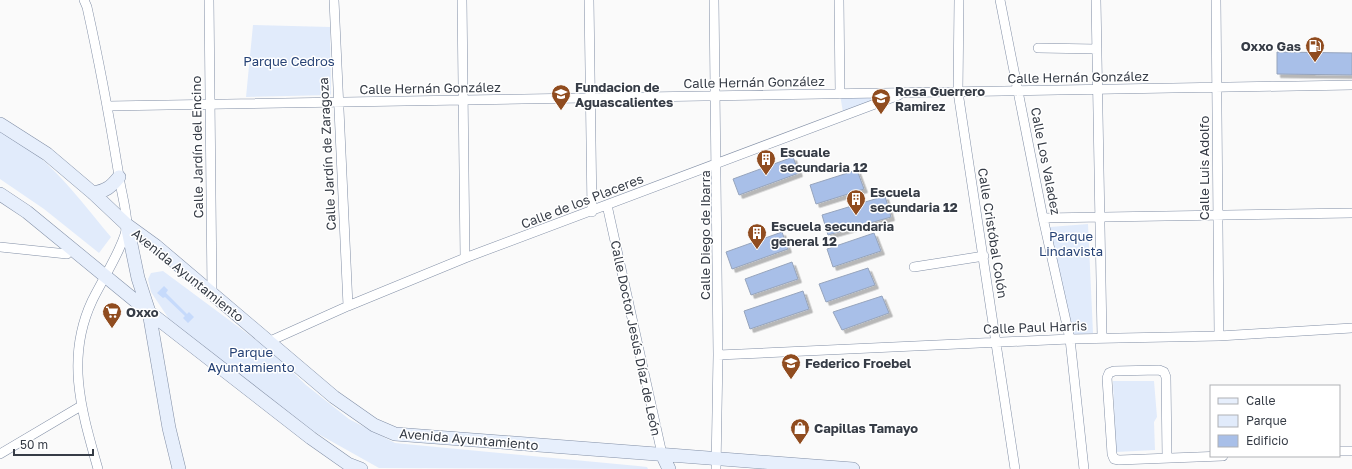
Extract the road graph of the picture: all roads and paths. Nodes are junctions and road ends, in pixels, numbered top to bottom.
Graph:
1 (209, 0) edge
2 (334, 0) edge
3 (462, 0) edge
4 (589, 0) edge
5 (714, 0) edge
6 (839, 0) edge
7 (959, 0) edge
8 (1000, 0) edge
9 (1096, 0) edge
10 (1216, 0) edge
11 (87, 2) edge
12 (1038, 48) dead end
13 (1097, 49) junction
14 (1352, 85) edge
15 (1216, 87) junction
16 (1098, 89) junction
17 (1020, 91) junction
18 (906, 92) junction
19 (958, 92) junction
20 (840, 94) junction
21 (716, 96) junction
22 (590, 98) junction
23 (464, 101) junction
24 (338, 102) junction
25 (209, 104) junction
26 (108, 106) junction
27 (0, 124) edge
28 (717, 164) junction
29 (119, 177) junction
30 (93, 193) junction
31 (0, 194) edge
32 (607, 205) junction
33 (592, 212) junction
34 (1352, 213) edge
35 (1217, 215) junction
36 (1100, 217) junction
37 (1043, 218) junction
38 (127, 225) junction
39 (0, 247) edge
40 (67, 254) dead end
41 (984, 256) junction
42 (466, 258) junction
43 (914, 267) dead end
44 (105, 276) junction
45 (212, 293) junction
46 (348, 306) junction
47 (149, 312) junction
48 (1352, 328) edge
49 (1218, 336) junction
50 (1102, 338) junction
51 (1070, 339) junction
52 (270, 341) junction
53 (996, 342) junction
54 (718, 355) junction
55 (81, 406) junction
56 (1352, 450) edge
57 (1340, 451) edge
58 (0, 454) edge
59 (662, 454) junction
60 (1210, 456) edge
61 (1167, 458) junction
62 (716, 464) edge
63 (98, 469) edge
64 (179, 469) edge
65 (361, 469) edge
66 (669, 469) edge
67 (853, 469) edge
68 (1015, 469) edge
69 (1084, 469) edge

1 - 25 street, Calle Jardín del Encino
2 - 24 street, Calle Jardín de Zaragoza
3 - 23 street
4 - 22 street
5 - 21 street, Calle Diego de Ibarra
6 - 20 street
7 - 19 street, Calle Cristóbal Colón
8 - 17 street, Calle Los Valadez
9 - 13 street
10 - 15 street, Calle Luis Adolfo
11 - 26 street
12 - 13 street
13 - 16 street
14 - 15 street, Calle Hernán González
15 - 16 street, Calle Hernán González
15 - 35 street, Calle Luis Adolfo
16 - 17 street, Calle Hernán González
16 - 36 street
17 - 19 street, Calle Hernán González
17 - 37 street, Calle Los Valadez
18 - 19 street, Calle Hernán González
18 - 20 street, Calle Hernán González
18 - 28 street, Calle de los Placeres
19 - 41 street, Calle Cristóbal Colón
20 - 21 street, Calle Hernán González
21 - 22 street, Calle Hernán González
21 - 28 street, Calle Diego de Ibarra
22 - 23 street, Calle Hernán González
22 - 33 street
23 - 24 street, Calle Hernán González
23 - 42 street
24 - 25 street, Calle Hernán González
24 - 46 street, Calle Jardín de Zaragoza
25 - 26 street, Calle Hernán González
25 - 45 street, Calle Jardín del Encino
26 - 29 street
27 - 30 main road, Avenida Ayuntamiento
28 - 32 street, Calle de los Placeres
28 - 54 street, Calle Diego de Ibarra
29 - 30 main road
29 - 38 street
30 - 38 main road, Avenida Ayuntamiento
31 - 44 main road
32 - 33 street, Calle de los Placeres
32 - 59 street, Calle Doctor Jesús Díaz de León
33 - 42 street, Calle de los Placeres
34 - 35 street
35 - 36 street
35 - 49 street, Calle Luis Adolfo
36 - 37 street
36 - 50 street
37 - 51 street, Calle Los Valadez
38 - 44 street
38 - 45 main road, Avenida Ayuntamiento
38 - 47 main road
39 - 40 street
41 - 43 street
41 - 53 street, Calle Cristóbal Colón
42 - 46 street, Calle de los Placeres
44 - 47 main road
44 - 55 street
45 - 52 main road, Avenida Ayuntamiento
46 - 52 street, Calle de los Placeres
47 - 64 main road
47 - 65 main road
48 - 49 street, Calle Paul Harris
49 - 50 street, Calle Paul Harris
50 - 51 street, Calle Paul Harris
51 - 53 street, Calle Paul Harris
51 - 69 street, Calle Los Valadez
52 - 59 main road, Avenida Ayuntamiento
53 - 54 street, Calle Paul Harris
53 - 68 street, Calle Cristóbal Colón
54 - 62 street, Calle Diego de Ibarra
55 - 58 street
55 - 63 street
56 - 57 street
59 - 62 main road, Avenida Ayuntamiento
59 - 66 main road, Calle Doctor Jesús Díaz de León
60 - 61 street
61 - 61 street
62 - 67 main road, Avenida Ayuntamiento

